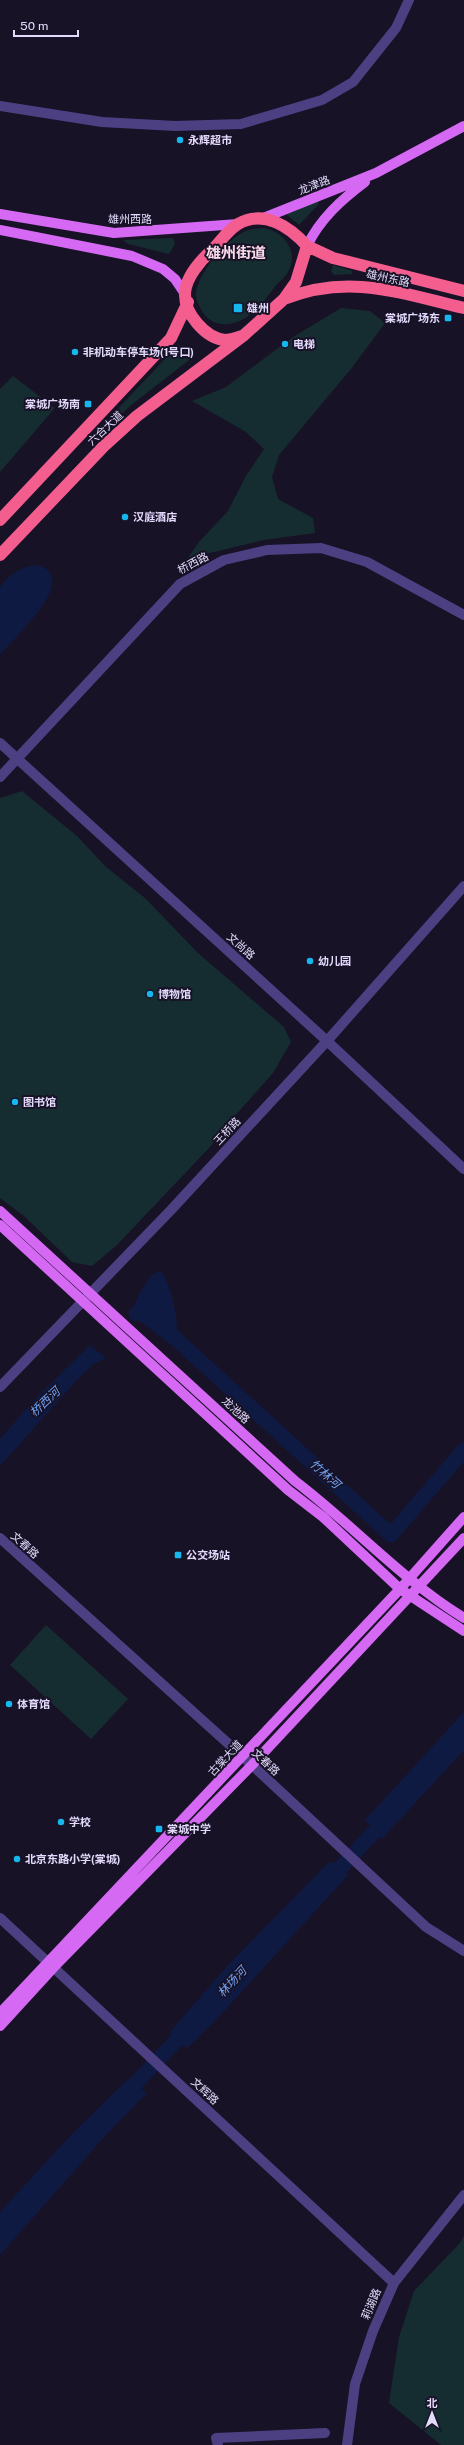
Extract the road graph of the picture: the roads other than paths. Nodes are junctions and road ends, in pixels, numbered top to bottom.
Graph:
1 (409, 0) edge
2 (0, 106) edge
3 (464, 126) edge
4 (376, 174) junction
5 (0, 214) edge
6 (261, 219) junction
7 (238, 224) junction
8 (0, 230) edge
9 (307, 246) junction
10 (464, 291) edge
11 (186, 298) junction
12 (284, 299) junction
13 (464, 308) edge
14 (243, 336) junction
15 (0, 520) edge
16 (0, 555) edge
17 (464, 615) edge
18 (0, 743) edge
19 (17, 759) junction
20 (0, 778) edge
21 (464, 886) edge
22 (327, 1040) junction
23 (464, 1169) edge
24 (0, 1211) edge
25 (0, 1225) edge
26 (86, 1296) junction
27 (0, 1386) edge
28 (464, 1516) edge
29 (0, 1538) edge
30 (464, 1538) edge
31 (408, 1577) junction
32 (418, 1586) junction
33 (400, 1589) junction
34 (409, 1596) junction
35 (464, 1618) edge
36 (464, 1631) edge
37 (243, 1756) junction
38 (252, 1765) junction
39 (0, 1918) edge
40 (464, 1951) edge
41 (51, 1964) junction
42 (0, 2013) edge
43 (0, 2026) edge
44 (464, 2195) edge
45 (394, 2283) junction
46 (325, 2433) dead end
47 (218, 2445) edge
48 (347, 2445) edge

1 - 2 street
3 - 4 main road, 龙津路
4 - 6 main road, 龙津路
4 - 9 main road, 龙津路
5 - 7 main road, 雄州西路
6 - 7 highway
6 - 9 highway
7 - 11 highway
8 - 11 main road
9 - 10 highway, 雄州东路
9 - 12 highway
11 - 14 highway
11 - 15 highway, 六合大道
12 - 13 highway, 雄州东路
12 - 14 highway
14 - 16 highway, 六合大道
17 - 19 street, 桥西路
18 - 19 street, 文尚路
19 - 20 street, 桥西路
19 - 22 street, 文尚路
21 - 22 street, 王桥路
22 - 23 street, 文尚路
22 - 26 street, 王桥路
24 - 26 main road, 龙池路
25 - 26 main road, 龙池路
26 - 27 street, 王桥路
26 - 31 main road, 龙池路
26 - 33 main road, 龙池路
28 - 31 main road, 古棠大道
29 - 37 street, 文春路
30 - 32 main road, 古棠大道
31 - 32 main road, 龙池路
31 - 33 main road, 古棠大道
32 - 34 main road, 古棠大道
32 - 35 main road, 龙池路
33 - 34 main road, 龙池路
33 - 37 main road, 古棠大道
34 - 36 main road, 龙池路
34 - 38 main road, 古棠大道
37 - 38 street, 文春路
37 - 41 main road, 古棠大道
38 - 40 street, 文春路
38 - 41 main road, 古棠大道
39 - 41 street, 文辉路
41 - 42 main road, 古棠大道
41 - 43 main road, 古棠大道
41 - 45 street, 文辉路
44 - 45 street, 莉湖路
45 - 48 street, 莉湖路
46 - 47 street

